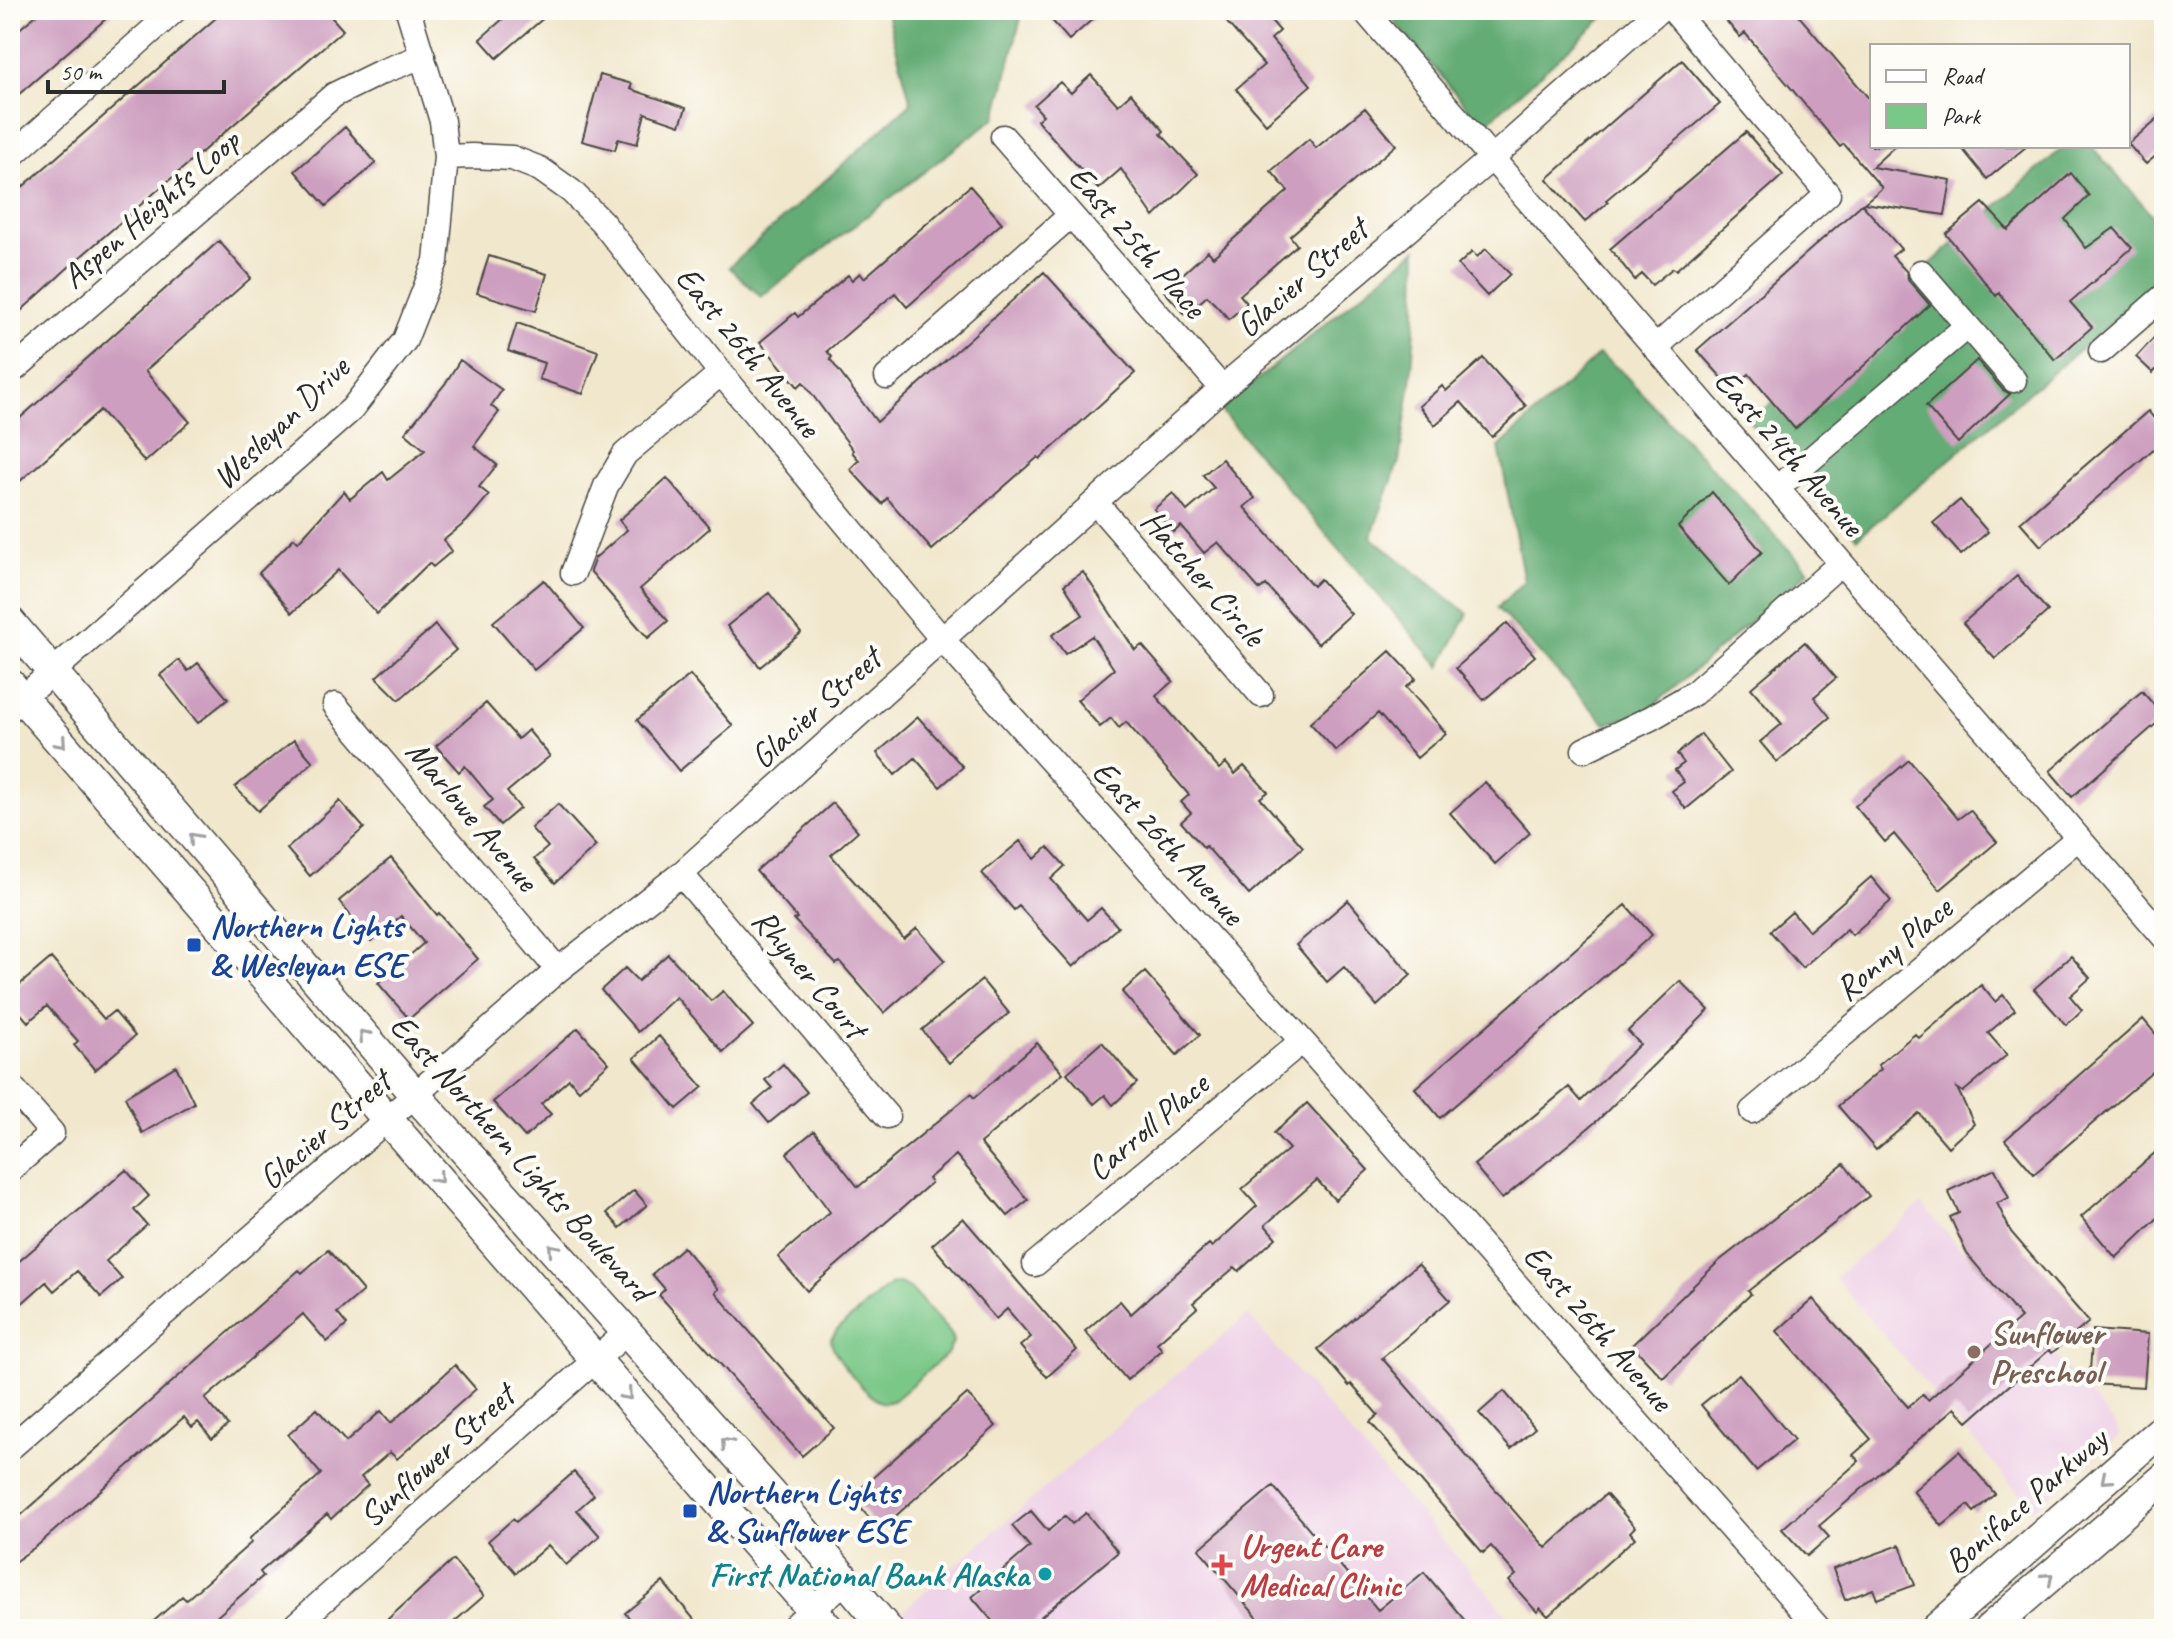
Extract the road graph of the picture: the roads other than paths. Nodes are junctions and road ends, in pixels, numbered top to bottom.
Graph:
1 (175, 10) edge
2 (408, 10) edge
3 (1364, 10) edge
4 (1659, 10) edge
5 (1673, 10) edge
6 (423, 56) junction
7 (1003, 137) dead end
8 (10, 157) edge
9 (446, 157) junction
10 (1492, 158) junction
11 (1071, 215) junction
12 (1921, 272) dead end
13 (2164, 296) edge
14 (1967, 326) junction
15 (1655, 348) junction
16 (2101, 351) dead end
17 (10, 373) edge
18 (721, 373) junction
19 (887, 377) dead end
20 (2014, 380) dead end
21 (1222, 388) junction
22 (1777, 488) junction
23 (1096, 503) junction
24 (1841, 563) junction
25 (573, 573) dead end
26 (10, 622) edge
27 (941, 638) junction
28 (53, 672) junction
29 (1261, 695) dead end
30 (14, 697) edge
31 (335, 705) dead end
32 (1584, 750) dead end
33 (2078, 838) junction
34 (681, 874) junction
35 (2164, 937) edge
36 (558, 970) junction
37 (1302, 1041) junction
38 (10, 1085) edge
39 (415, 1095) junction
40 (1752, 1111) dead end
41 (887, 1116) dead end
42 (387, 1119) junction
43 (10, 1170) edge
44 (1035, 1264) dead end
45 (627, 1332) junction
46 (596, 1360) junction
47 (2164, 1428) edge
48 (10, 1448) edge
49 (2164, 1478) edge
50 (846, 1580) junction
51 (811, 1623) edge
52 (291, 1629) edge
53 (887, 1629) edge
54 (1819, 1629) edge
55 (1936, 1629) edge
56 (1989, 1629) edge

1 - 8 street
2 - 6 street, Wesleyan Drive
3 - 10 street, East 24th Avenue
4 - 10 street, Glacier Street
5 - 15 street
6 - 9 street, Wesleyan Drive
6 - 17 street, Aspen Heights Loop
7 - 11 street, East 25th Place
9 - 18 street, East 26th Avenue
9 - 28 street, Wesleyan Drive
10 - 15 street, East 24th Avenue
10 - 21 street, Glacier Street
11 - 19 street
11 - 21 street, East 25th Place
12 - 14 street
13 - 16 street
14 - 20 street
14 - 22 street
15 - 22 street, East 24th Avenue
18 - 25 street
18 - 27 street, East 26th Avenue
21 - 23 street, Glacier Street
22 - 24 street, East 24th Avenue
23 - 27 street, Glacier Street
23 - 29 street, Hatcher Circle
24 - 32 street
24 - 33 street, East 24th Avenue
26 - 28 main road, East Northern Lights Boulevard
27 - 34 street, Glacier Street
27 - 37 street, East 26th Avenue
28 - 30 street, Wesleyan Drive
39 -> 28 main road, East Northern Lights Boulevard
30 -> 42 main road
31 - 36 street, Marlowe Avenue
33 - 35 street, East 24th Avenue
33 - 40 street, Ronny Place
34 - 36 street, Glacier Street
34 - 41 street, Rhyner Court
36 - 39 street, Glacier Street
37 - 44 street, Carroll Place
37 - 54 street, East 26th Avenue
38 - 43 street
39 - 42 street, Glacier Street
45 -> 39 main road, East Northern Lights Boulevard
42 -> 46 main road
42 - 48 street, Glacier Street
45 - 46 street, Sunflower Street
50 -> 45 main road, East Northern Lights Boulevard
46 -> 51 main road
46 - 52 street, Sunflower Street
47 -> 55 main road, Boniface Parkway
56 -> 49 main road
50 - 51 street
50 - 53 main road, East Northern Lights Boulevard

